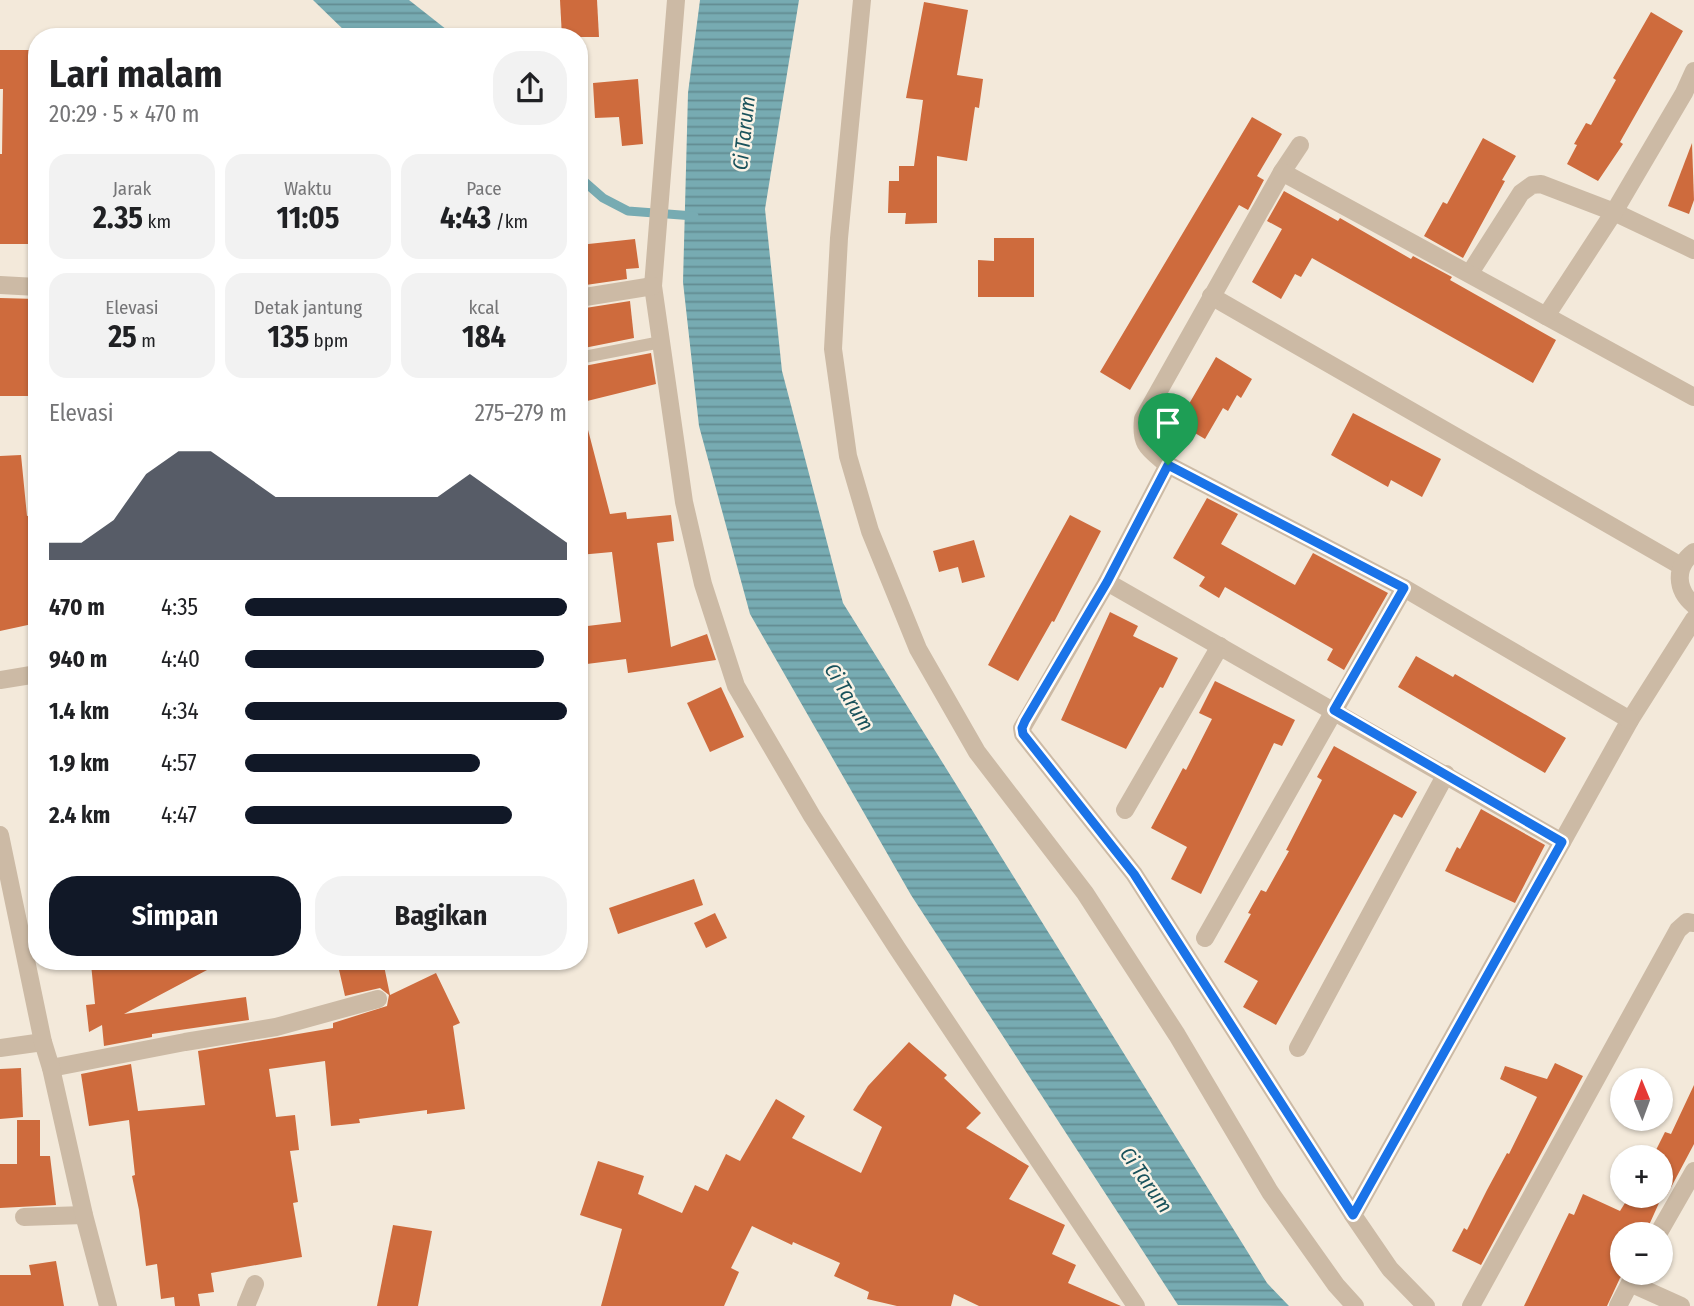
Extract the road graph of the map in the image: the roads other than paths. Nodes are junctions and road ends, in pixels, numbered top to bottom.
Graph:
1 (677, 0) edge
2 (862, 0) edge
3 (1694, 71) edge
4 (1689, 94) edge
5 (1300, 145) dead end
6 (1282, 172) junction
7 (1614, 212) junction
8 (1694, 250) edge
9 (1470, 273) junction
10 (0, 285) edge
11 (653, 286) junction
12 (28, 287) edge
13 (1211, 296) junction
14 (588, 297) edge
15 (1546, 316) junction
16 (661, 342) junction
17 (588, 356) edge
18 (1694, 397) edge
19 (1168, 465) junction
20 (1694, 552) edge
21 (1681, 566) junction
22 (1107, 582) junction
23 (1404, 588) junction
24 (1694, 605) edge
25 (1694, 619) edge
26 (1220, 646) junction
27 (28, 675) edge
28 (0, 680) edge
29 (1334, 710) junction
30 (1630, 720) junction
31 (1447, 774) junction
32 (1125, 810) dead end
33 (0, 835) edge
34 (1562, 842) junction
35 (1694, 923) edge
36 (1205, 938) dead end
37 (28, 970) edge
38 (28, 970) edge
39 (378, 999) dead end
40 (43, 1042) junction
41 (0, 1048) edge
42 (1298, 1048) dead end
43 (51, 1068) junction
44 (1694, 1171) edge
45 (84, 1215) junction
46 (1353, 1215) junction
47 (24, 1217) dead end
48 (1665, 1222) edge
49 (255, 1284) dead end
50 (1629, 1285) edge
51 (1645, 1285) edge
52 (108, 1306) edge
53 (246, 1306) edge
54 (1136, 1306) edge
55 (1355, 1306) edge
56 (1426, 1306) edge
57 (1471, 1306) edge
58 (1618, 1306) edge
59 (1681, 1306) edge

1 - 11 street
2 - 55 street
3 - 4 street
4 - 7 street
5 - 6 street
6 - 9 street
6 - 13 street
7 - 8 street
7 - 9 street
7 - 15 street
9 - 15 street
10 - 12 street
11 - 14 street
11 - 16 street
13 - 19 street
13 - 21 street
15 - 18 street
16 - 17 lane
16 - 54 street
19 - 22 street
19 - 23 street
20 - 21 street
21 - 24 street
22 - 26 street
22 - 46 street
23 - 29 street
23 - 30 street
25 - 30 street
26 - 29 street
26 - 32 street
27 - 28 street
29 - 31 street
29 - 36 street
30 - 34 street
31 - 34 street
31 - 42 street
33 - 38 street
34 - 46 street
35 - 57 street
37 - 40 street
39 - 43 street
40 - 41 street
40 - 43 street
43 - 45 street
44 - 48 street
45 - 47 street
45 - 52 street
46 - 56 street
49 - 53 street
50 - 58 street
51 - 59 street

